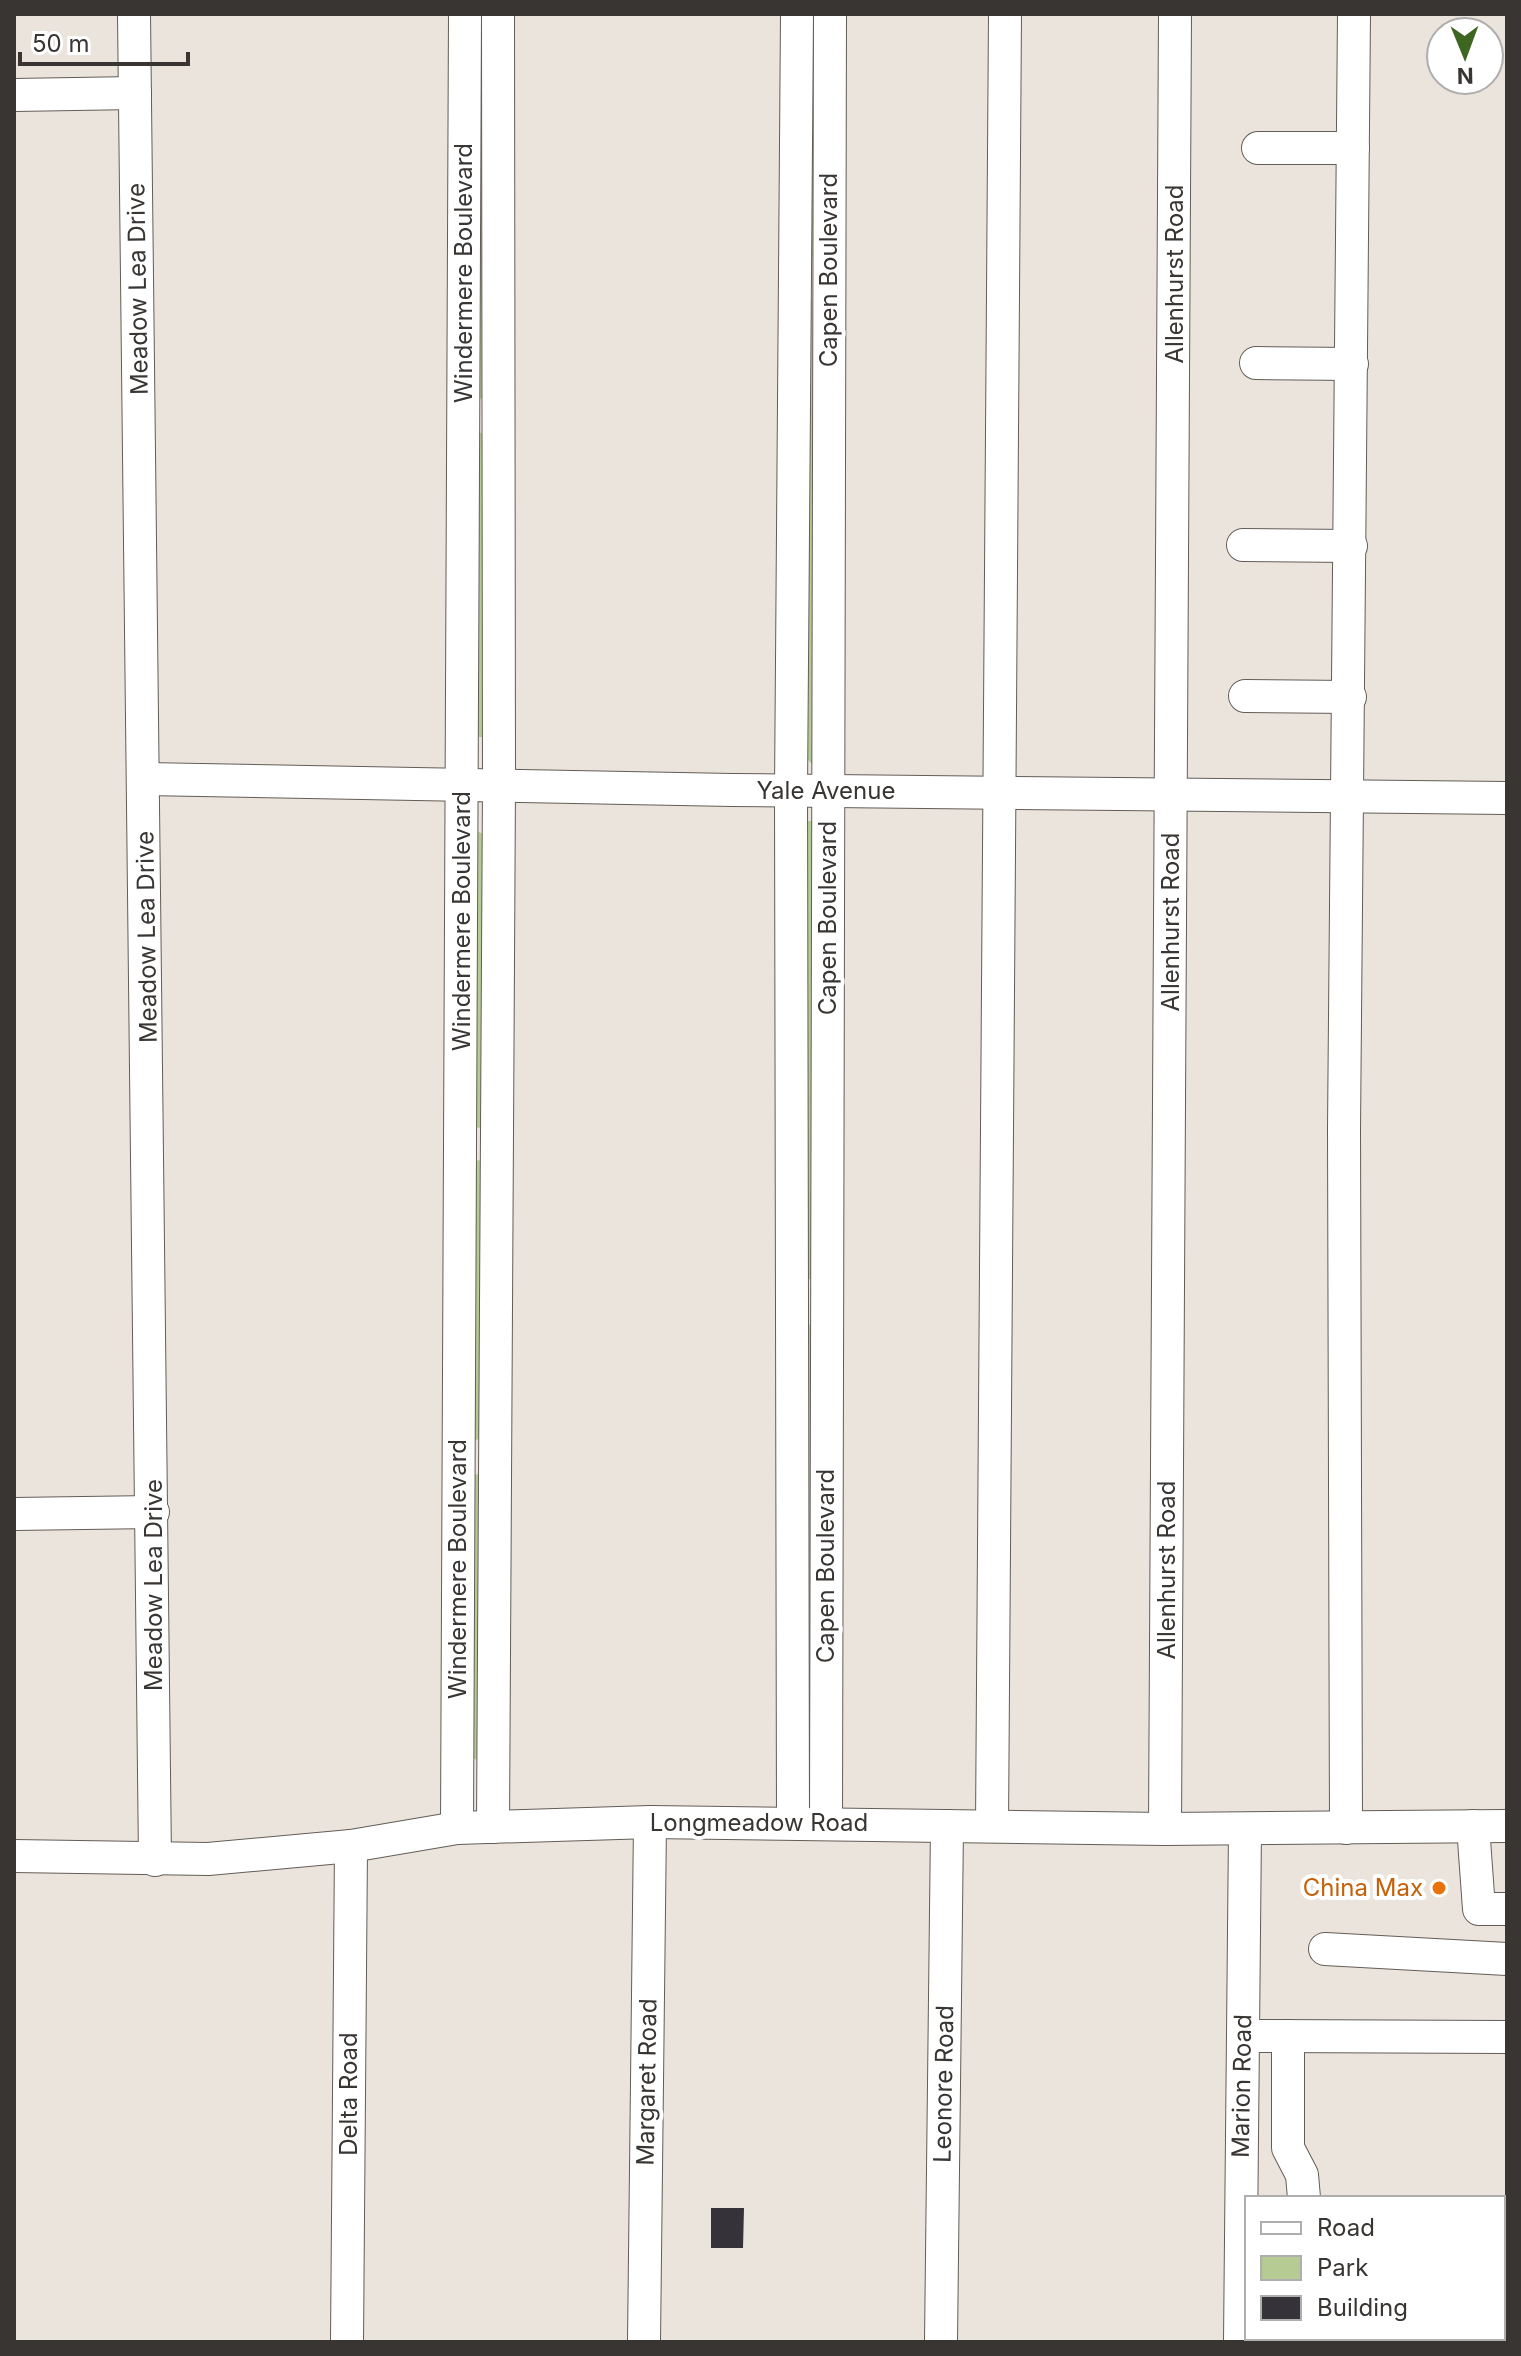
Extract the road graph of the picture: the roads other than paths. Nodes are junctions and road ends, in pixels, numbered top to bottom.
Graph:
1 (134, 14) edge
2 (465, 14) edge
3 (498, 14) edge
4 (797, 14) edge
5 (830, 14) edge
6 (1005, 14) edge
7 (1175, 14) edge
8 (1354, 14) edge
9 (465, 78) junction
10 (498, 78) junction
11 (135, 93) junction
12 (14, 95) edge
13 (1258, 148) dead end
14 (1353, 148) junction
15 (795, 280) junction
16 (829, 281) junction
17 (1256, 363) dead end
18 (1352, 364) junction
19 (464, 414) junction
20 (498, 414) junction
21 (1243, 545) dead end
22 (1351, 546) junction
23 (1245, 696) dead end
24 (1350, 697) junction
25 (145, 779) junction
26 (463, 784) junction
27 (499, 785) junction
28 (791, 791) junction
29 (828, 791) junction
30 (999, 792) junction
31 (1172, 793) junction
32 (1349, 795) junction
33 (1507, 798) edge
34 (497, 1142) junction
35 (461, 1143) junction
36 (792, 1302) junction
37 (827, 1302) junction
38 (459, 1456) junction
39 (495, 1456) junction
40 (153, 1512) junction
41 (14, 1514) edge
42 (650, 1822) junction
43 (793, 1822) junction
44 (826, 1822) junction
45 (947, 1826) junction
46 (992, 1826) junction
47 (1473, 1826) junction
48 (1507, 1826) edge
49 (493, 1827) junction
50 (457, 1828) junction
51 (1346, 1828) junction
52 (1165, 1829) junction
53 (1245, 1829) junction
54 (351, 1846) junction
55 (14, 1856) edge
56 (155, 1860) junction
57 (1507, 1909) edge
58 (1325, 1949) dead end
59 (1507, 1959) edge
60 (1243, 2036) junction
61 (1288, 2036) junction
62 (1507, 2037) edge
63 (1304, 2196) edge
64 (1242, 2334) edge
65 (347, 2342) edge
66 (644, 2342) edge
67 (941, 2342) edge

1 - 11 street, Meadow Lea Drive
2 - 9 street, Windermere Boulevard
3 - 10 street, Windermere Boulevard
4 - 15 street, Capen Boulevard
5 - 16 street, Capen Boulevard
6 - 30 street
7 - 31 street, Allenhurst Road
8 - 14 street
9 - 10 street
9 - 19 street, Windermere Boulevard
10 - 20 street, Windermere Boulevard
11 - 12 street
11 - 25 street, Meadow Lea Drive
13 - 14 street
14 - 18 street
15 - 16 street
15 - 28 street, Capen Boulevard
16 - 29 street, Capen Boulevard
17 - 18 street
18 - 22 street
19 - 20 street
19 - 26 street, Windermere Boulevard
20 - 27 street, Windermere Boulevard
21 - 22 street
22 - 24 street
23 - 24 street
24 - 32 street
25 - 26 street, Yale Avenue
25 - 40 street, Meadow Lea Drive
26 - 27 street, Yale Avenue
26 - 35 street, Windermere Boulevard
27 - 28 street, Yale Avenue
27 - 34 street, Windermere Boulevard
28 - 29 street, Yale Avenue
28 - 36 street, Capen Boulevard
29 - 30 street, Yale Avenue
29 - 37 street, Capen Boulevard
30 - 31 street, Yale Avenue
30 - 46 street
31 - 32 street, Yale Avenue
31 - 52 street, Allenhurst Road
32 - 33 street, Yale Avenue
32 - 51 street
34 - 35 street
34 - 39 street, Windermere Boulevard
35 - 38 street, Windermere Boulevard
36 - 37 street
36 - 43 street, Capen Boulevard
37 - 44 street, Capen Boulevard
38 - 39 street
38 - 50 street, Windermere Boulevard
39 - 49 street, Windermere Boulevard
40 - 41 street
40 - 56 street, Meadow Lea Drive
42 - 43 street, Longmeadow Road
42 - 49 street, Longmeadow Road
42 - 66 street, Margaret Road
43 - 44 street, Longmeadow Road
44 - 45 street, Longmeadow Road
45 - 46 street, Longmeadow Road
45 - 67 street, Leonore Road
46 - 52 street, Longmeadow Road
47 - 48 street, Longmeadow Road
47 - 51 street, Longmeadow Road
47 - 57 street
49 - 50 street, Longmeadow Road
50 - 54 street, Longmeadow Road
51 - 53 street, Longmeadow Road
52 - 53 street, Longmeadow Road
53 - 60 street, Marion Road
54 - 56 street, Longmeadow Road
54 - 65 street, Delta Road
55 - 56 street, Longmeadow Road
58 - 59 street
60 - 61 street
60 - 64 street, Marion Road
61 - 62 street
61 - 63 street

